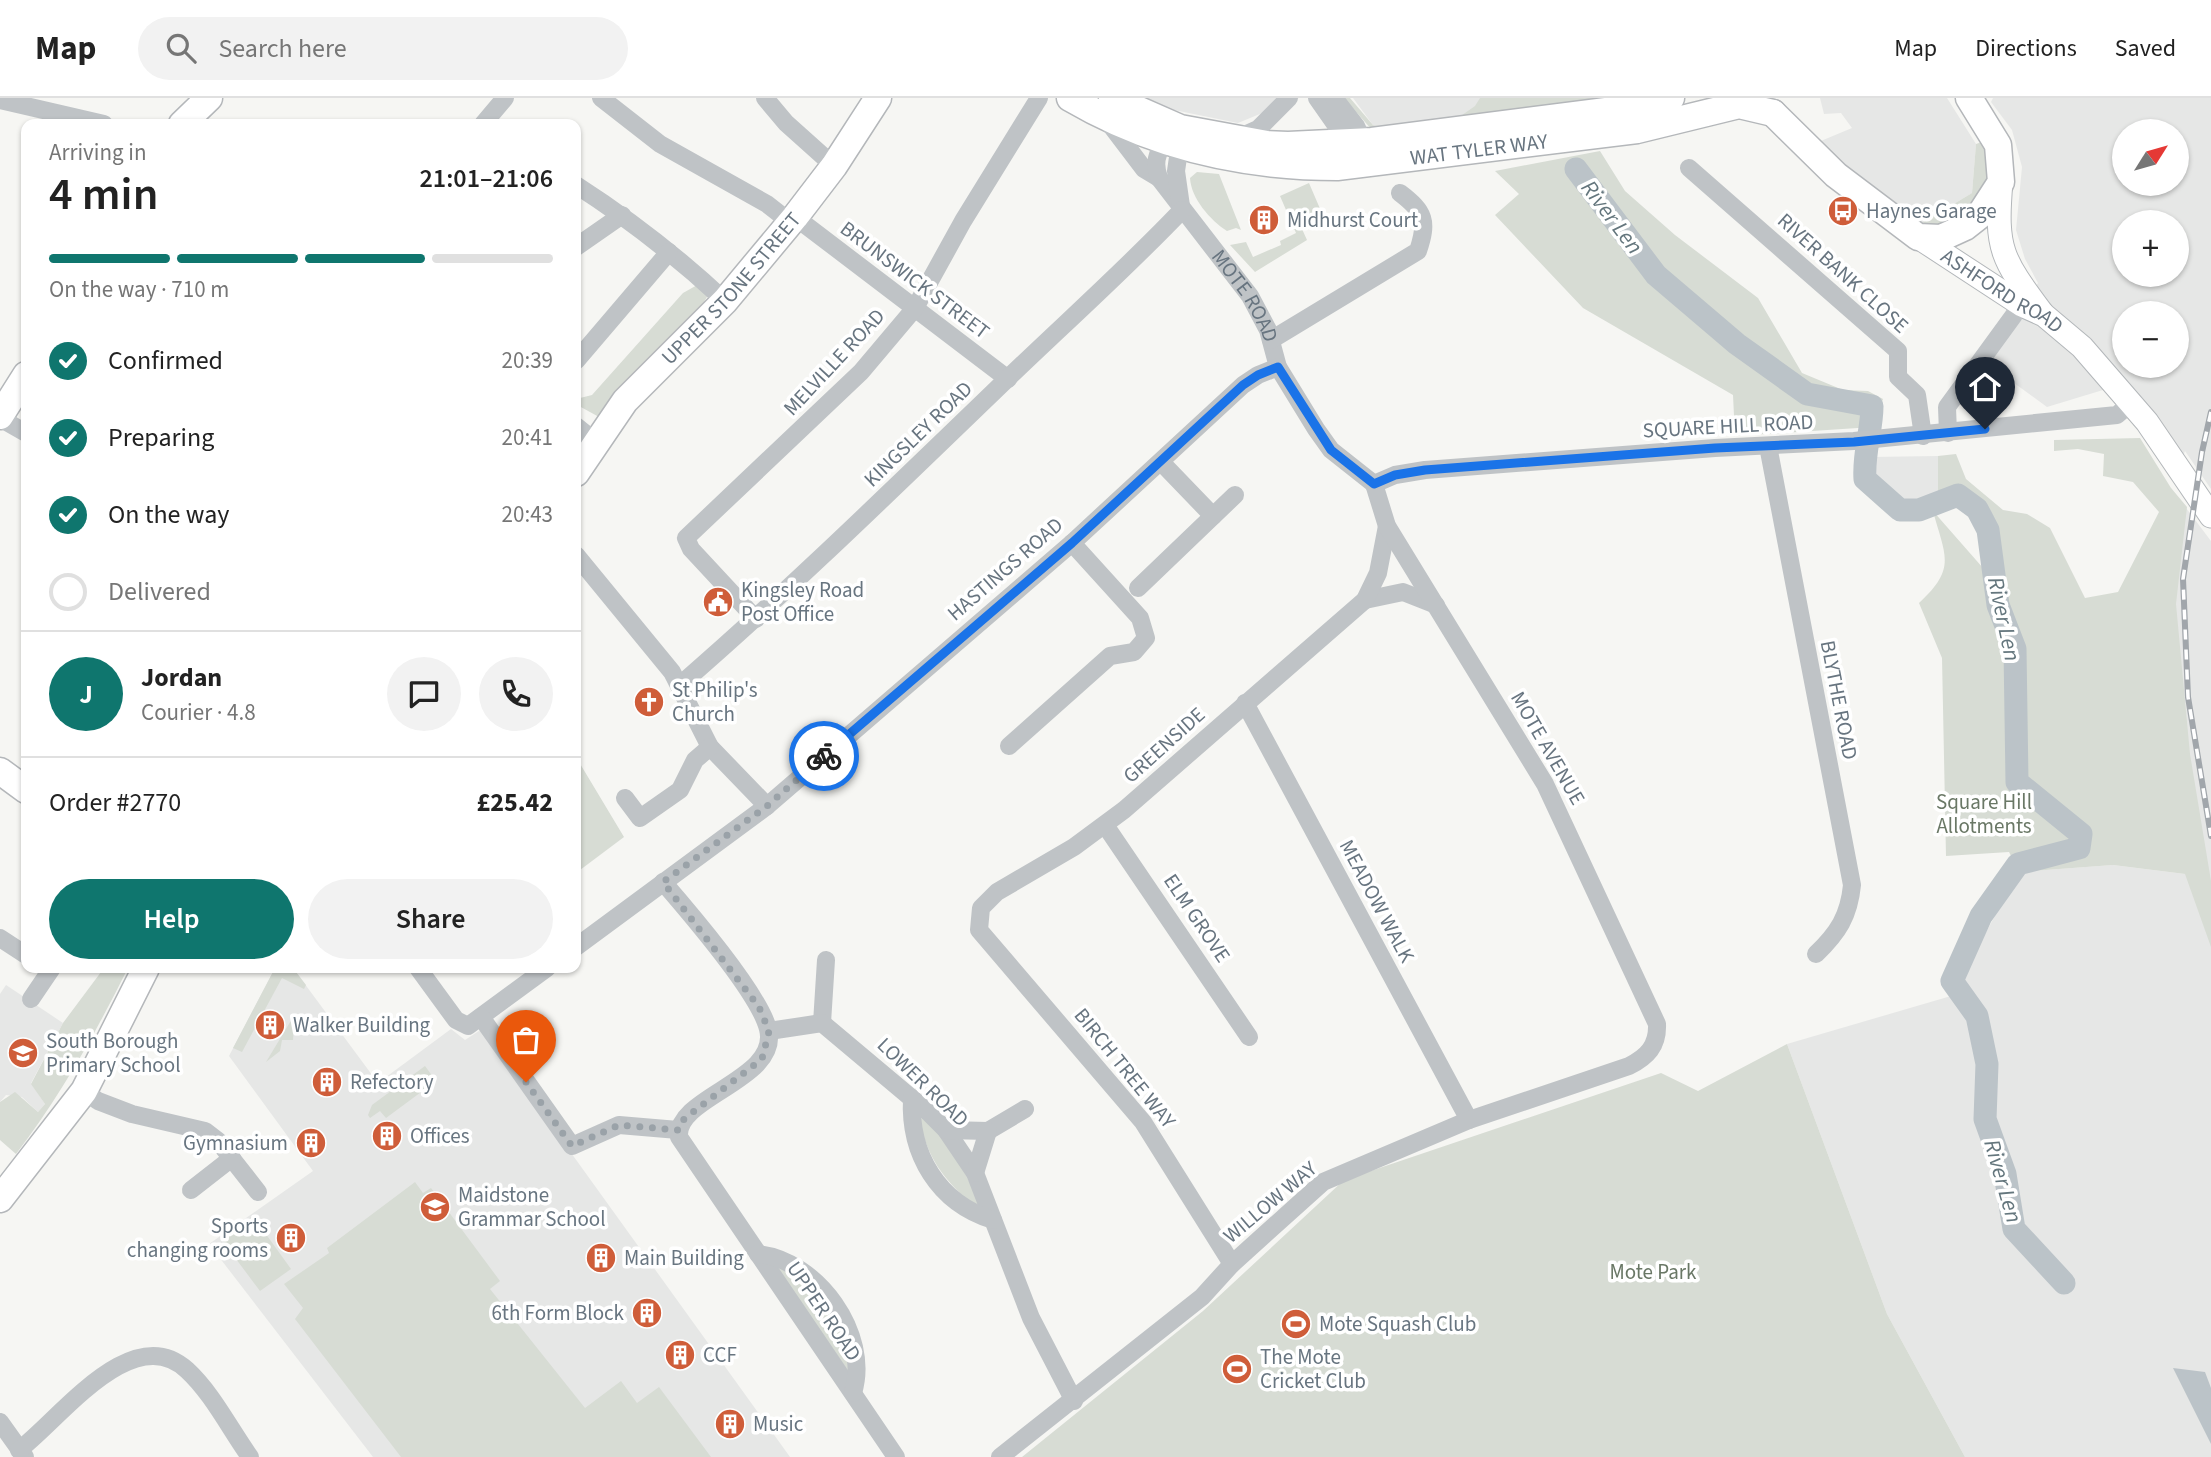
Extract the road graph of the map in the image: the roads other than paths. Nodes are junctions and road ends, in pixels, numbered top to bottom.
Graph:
1 (209, 98) edge
2 (505, 98) edge
3 (601, 98) edge
4 (765, 98) edge
5 (878, 98) edge
6 (1039, 98) edge
7 (1070, 98) edge
8 (1289, 98) edge
9 (1317, 98) edge
10 (1334, 98) edge
11 (1671, 98) edge
12 (1969, 98) edge
13 (0, 100) edge
14 (1768, 103) edge
15 (1109, 108) edge
16 (82, 119) edge
17 (187, 119) edge
18 (489, 119) edge
19 (1238, 138) junction
20 (1176, 139) junction
21 (1361, 143) junction
22 (835, 166) junction
23 (1689, 168) dead end
24 (1159, 178) junction
25 (2001, 182) junction
26 (581, 188) edge
27 (1400, 193) dead end
28 (1182, 210) junction
29 (622, 215) junction
30 (792, 219) junction
31 (1918, 237) junction
32 (581, 244) edge
33 (669, 252) junction
34 (725, 301) junction
35 (915, 308) junction
36 (2014, 315) dead end
37 (2044, 315) junction
38 (1270, 340) junction
39 (581, 355) edge
40 (1278, 367) junction
41 (2108, 374) junction
42 (1008, 379) junction
43 (21, 383) edge
44 (2132, 402) junction
45 (2087, 416) junction
46 (0, 417) edge
47 (21, 430) edge
48 (581, 430) edge
49 (1948, 433) junction
50 (1923, 436) junction
51 (597, 443) junction
52 (1768, 446) junction
53 (1161, 462) junction
54 (581, 466) edge
55 (1374, 484) junction
56 (1235, 495) dead end
57 (1213, 516) junction
58 (2211, 516) edge
59 (1387, 526) junction
60 (1072, 543) junction
61 (581, 561) edge
62 (1138, 588) dead end
63 (1365, 600) junction
64 (1436, 605) junction
65 (756, 619) junction
66 (680, 685) junction
67 (1245, 703) junction
68 (1009, 746) dead end
69 (710, 747) junction
70 (0, 771) edge
71 (21, 786) edge
72 (625, 798) dead end
73 (765, 808) junction
74 (1105, 825) junction
75 (663, 882) junction
76 (981, 908) joint
77 (0, 938) edge
78 (581, 943) edge
79 (21, 952) edge
80 (1816, 954) dead end
81 (826, 960) dead end
82 (47, 973) edge
83 (144, 973) edge
84 (422, 973) edge
85 (540, 973) edge
86 (31, 999) dead end
87 (481, 1017) junction
88 (822, 1023) junction
89 (769, 1031) junction
90 (1249, 1037) dead end
91 (1653, 1046) joint
92 (83, 1091) junction
93 (912, 1098) junction
94 (1025, 1109) dead end
95 (1469, 1120) junction
96 (678, 1130) junction
97 (946, 1130) junction
98 (988, 1131) junction
99 (232, 1158) junction
100 (975, 1173) junction
101 (191, 1190) dead end
102 (258, 1192) dead end
103 (0, 1199) edge
104 (993, 1220) junction
105 (758, 1254) junction
106 (1232, 1264) junction
107 (853, 1393) junction
108 (1074, 1401) junction
109 (0, 1422) edge
110 (22, 1453) edge
111 (250, 1457) edge
112 (896, 1457) edge
113 (1000, 1457) edge

1 - 17 highway
2 - 18 street
3 - 30 street, BRUNSWICK STREET
4 - 22 street
5 - 22 highway, UPPER STONE STREET
6 - 35 street, MELVILLE ROAD
7 - 15 highway, MOTE ROAD
8 - 19 street
9 - 21 street
10 - 21 street
11 - 21 highway, WAT TYLER WAY
12 - 25 highway
13 - 16 street
14 - 21 highway, WAT TYLER WAY
14 - 31 highway, ASHFORD ROAD
15 - 20 highway, MOTE ROAD
15 - 24 street, MOTE ROAD
19 - 20 highway, WAT TYLER WAY
19 - 21 highway, WAT TYLER WAY
20 - 21 highway, WAT TYLER WAY
20 - 24 street
20 - 28 street
22 - 30 highway, UPPER STONE STREET
23 - 50 street, RIVER BANK CLOSE
24 - 28 street, MOTE ROAD
25 - 31 highway
25 - 37 main road
26 - 29 street
27 - 38 street
28 - 38 street, MOTE ROAD
28 - 42 street, KINGSLEY ROAD
29 - 32 street
29 - 33 street
30 - 34 highway, UPPER STONE STREET
30 - 35 street, BRUNSWICK STREET
31 - 37 main road, ASHFORD ROAD
33 - 34 street
33 - 39 street
34 - 51 highway, UPPER STONE STREET
35 - 42 street, BRUNSWICK STREET
35 - 65 street, MELVILLE ROAD
36 - 49 street
37 - 41 main road, ASHFORD ROAD
38 - 40 street, MOTE ROAD
40 - 53 street, HASTINGS ROAD
40 - 55 street, MOTE ROAD
41 - 44 main road, ASHFORD ROAD
41 - 45 street
42 - 65 street, KINGSLEY ROAD
43 - 46 highway
44 - 45 street, SQUARE HILL ROAD
44 - 58 main road, ASHFORD ROAD
45 - 49 street, SQUARE HILL ROAD
46 - 47 street
48 - 51 street
49 - 50 street, SQUARE HILL ROAD
50 - 52 street, SQUARE HILL ROAD
51 - 54 highway, UPPER STONE STREET
52 - 55 street, SQUARE HILL ROAD
52 - 80 street, BLYTHE ROAD
53 - 57 street
53 - 60 street, HASTINGS ROAD
55 - 59 street, MOTE AVENUE
56 - 57 street
57 - 62 street
59 - 63 street, GREENSIDE
59 - 64 street, MOTE AVENUE
60 - 68 street
60 - 73 street, HASTINGS ROAD
61 - 66 street
63 - 64 street, GREENSIDE
63 - 67 street, GREENSIDE
64 - 91 street, MOTE AVENUE
65 - 66 street, KINGSLEY ROAD
66 - 69 street
67 - 74 street, GREENSIDE
67 - 95 street, MEADOW WALK
69 - 72 street
69 - 73 street
70 - 71 highway
73 - 75 street, HASTINGS ROAD
74 - 76 street, GREENSIDE
74 - 90 street, ELM GROVE
75 - 78 street, HASTINGS ROAD
75 - 89 street
76 - 106 street, BIRCH TREE WAY
77 - 79 street
81 - 88 street
82 - 86 street
83 - 92 highway
84 - 87 street
85 - 87 street
87 - 96 street
88 - 89 street
88 - 93 street, LOWER ROAD
89 - 96 street
91 - 95 street, WILLOW WAY
92 - 99 street
92 - 103 highway
93 - 97 street, LOWER ROAD
93 - 104 street
94 - 98 street
95 - 106 street, WILLOW WAY
96 - 105 street, UPPER ROAD
97 - 98 street
97 - 100 street, LOWER ROAD
98 - 100 street
99 - 101 street
99 - 102 street
100 - 104 street, LOWER ROAD
104 - 108 street, LOWER ROAD
105 - 107 street, UPPER ROAD
105 - 107 street, UPPER ROAD
106 - 108 street, WILLOW WAY
107 - 112 street, UPPER ROAD
108 - 113 street, WILLOW WAY
109 - 110 street
110 - 111 street

